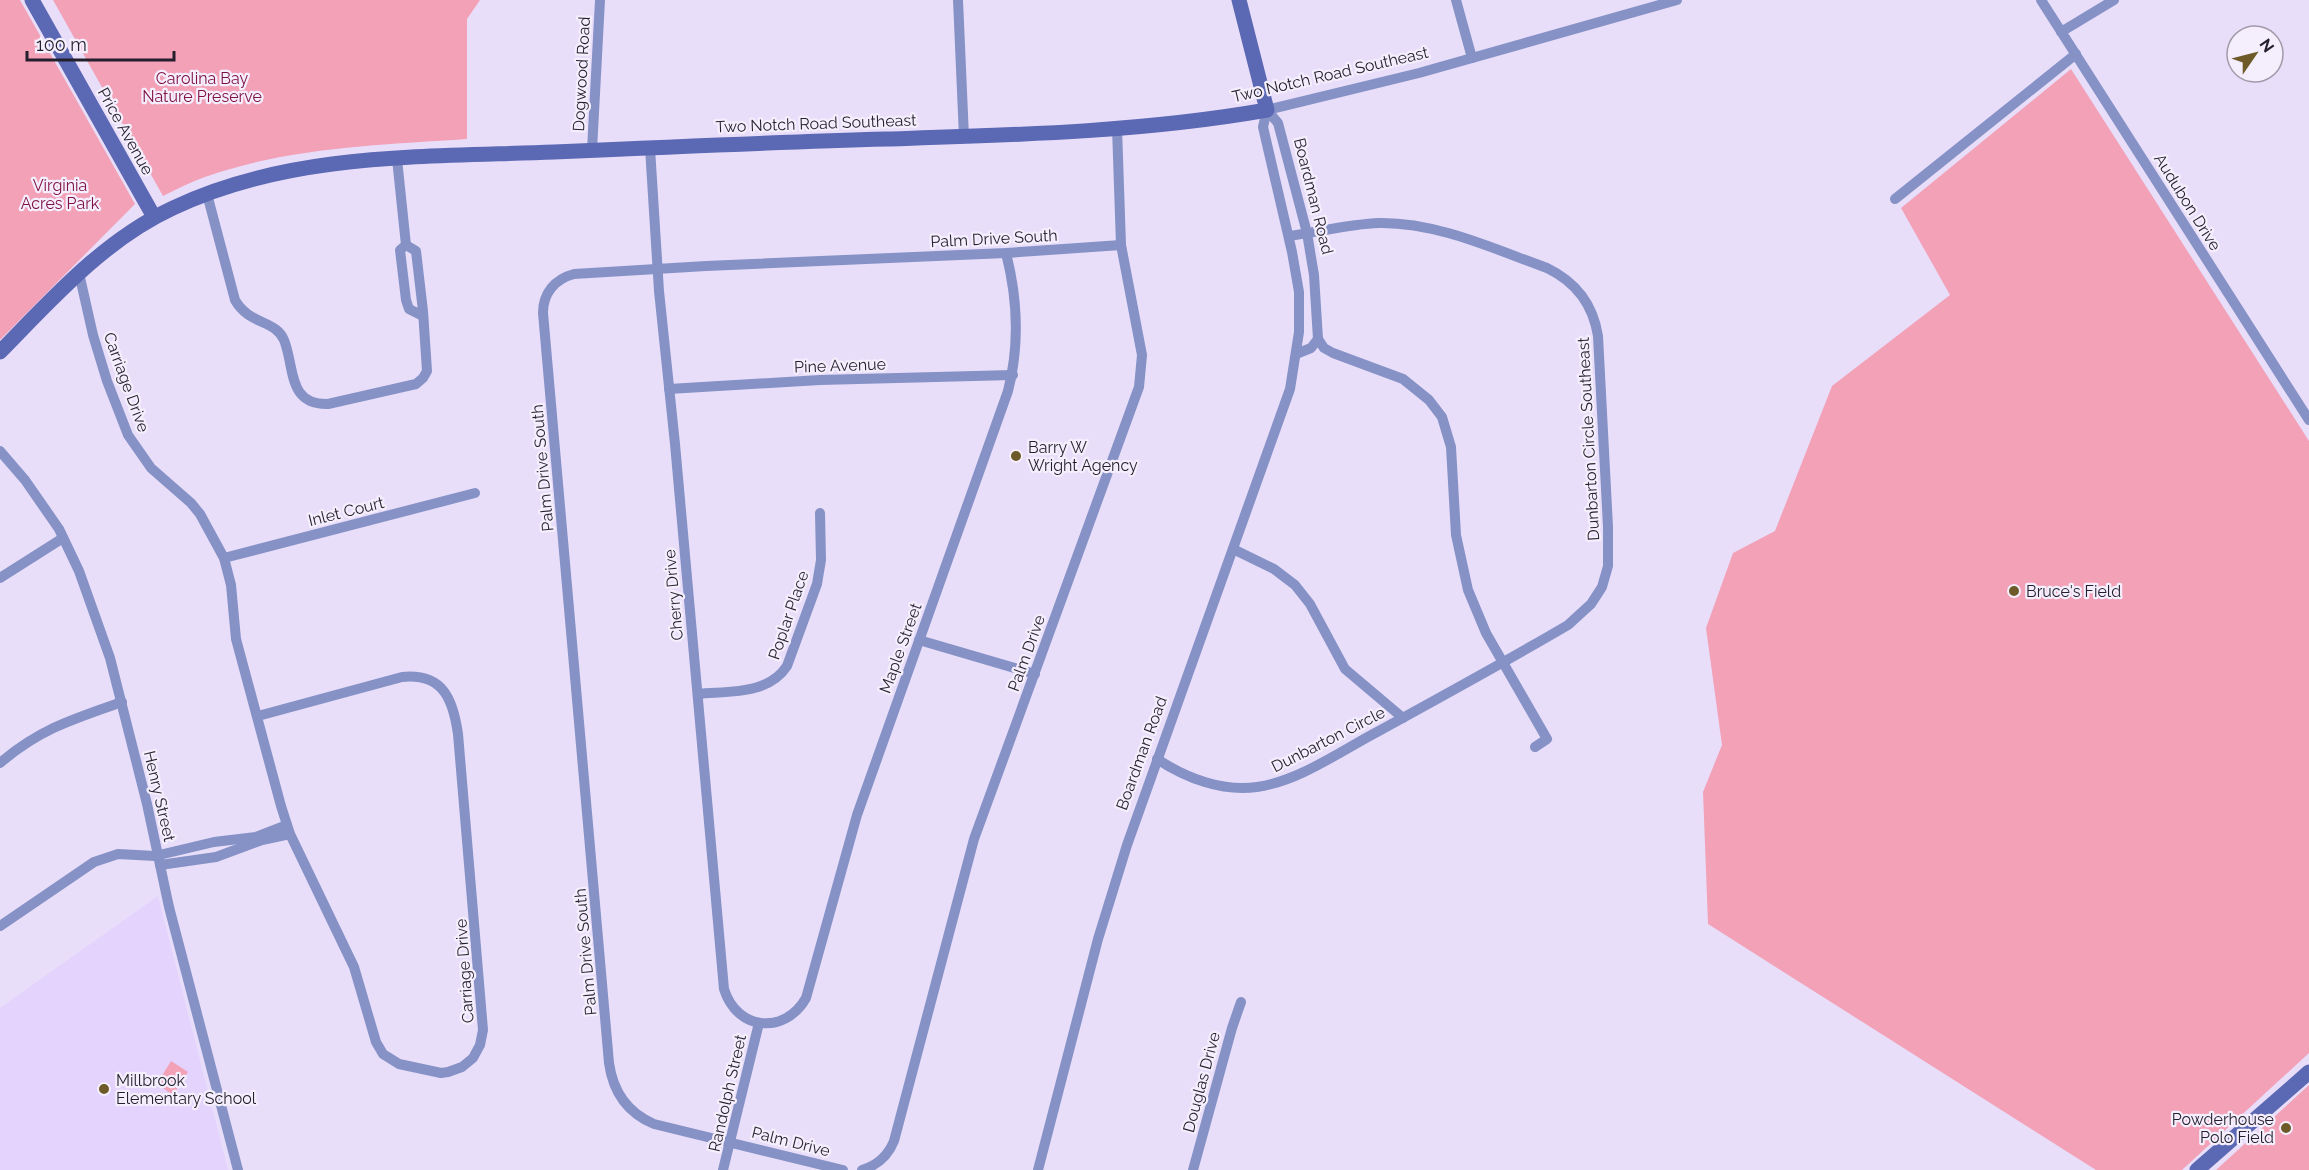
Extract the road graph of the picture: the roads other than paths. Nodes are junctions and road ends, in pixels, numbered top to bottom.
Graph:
1 (32, 0) edge
2 (600, 0) edge
3 (958, 0) edge
4 (1239, 0) edge
5 (1456, 0) edge
6 (1677, 0) edge
7 (2042, 0) edge
8 (2114, 0) edge
9 (2061, 32) junction
10 (2076, 54) junction
11 (1472, 58) junction
12 (1267, 110) junction
13 (1118, 128) junction
14 (964, 136) junction
15 (650, 148) junction
16 (592, 150) junction
17 (397, 159) junction
18 (207, 194) junction
19 (1895, 199) dead end
20 (154, 217) junction
21 (1307, 233) junction
22 (1289, 236) junction
23 (406, 245) junction
24 (1121, 245) junction
25 (1006, 253) junction
26 (657, 268) junction
27 (79, 273) junction
28 (423, 315) junction
29 (1318, 339) junction
30 (0, 352) edge
31 (1296, 354) junction
32 (1013, 375) junction
33 (669, 389) junction
34 (2309, 420) edge
35 (0, 451) edge
36 (475, 493) dead end
37 (820, 513) dead end
38 (63, 537) junction
39 (1233, 549) junction
40 (224, 558) junction
41 (0, 578) edge
42 (919, 640) junction
43 (1503, 663) junction
44 (1035, 674) junction
45 (698, 694) junction
46 (122, 702) junction
47 (258, 716) junction
48 (1403, 718) junction
49 (1535, 747) dead end
50 (1157, 759) junction
51 (0, 764) edge
52 (288, 830) junction
53 (159, 860) junction
54 (0, 926) edge
55 (1241, 1002) dead end
56 (759, 1023) junction
57 (2309, 1072) edge
58 (731, 1142) junction
59 (238, 1170) edge
60 (723, 1170) edge
61 (843, 1170) edge
62 (862, 1170) edge
63 (1038, 1170) edge
64 (1193, 1170) edge
65 (2197, 1170) edge

1 - 20 street, Price Avenue
2 - 16 street, Dogwood Road
3 - 14 street
4 - 12 street, Boardman Road
5 - 11 street
6 - 11 street, Two Notch Road Southeast
7 - 9 street, Audubon Drive
8 - 9 street
9 - 10 street, Audubon Drive
10 - 19 street
10 - 34 street, Audubon Drive
11 - 12 street, Two Notch Road Southeast
12 - 13 street, Two Notch Road Southeast
12 - 21 street, Boardman Road
12 - 22 street, Boardman Road
13 - 14 street, Two Notch Road Southeast
13 - 24 street, Palm Drive
14 - 15 street, Two Notch Road Southeast
15 - 16 street, Two Notch Road Southeast
15 - 26 street, Cherry Drive
16 - 17 street, Two Notch Road Southeast
17 - 18 street, Two Notch Road Southeast
17 - 23 street
18 - 20 street, Two Notch Road Southeast
18 - 28 street
20 - 27 street, Two Notch Road Southeast
21 - 22 street, Dunbarton Circle Southeast
21 - 29 street, Boardman Road
21 - 43 street, Dunbarton Circle Southeast
22 - 31 street, Boardman Road
23 - 28 street
23 - 28 street
24 - 25 street, Palm Drive South
24 - 44 street, Palm Drive
25 - 26 street, Palm Drive South
25 - 32 street, Maple Street
26 - 33 street, Cherry Drive
26 - 58 street, Palm Drive South
27 - 30 street, Two Notch Road Southeast
27 - 40 street, Carriage Drive
29 - 31 street
29 - 43 street
31 - 39 street, Boardman Road
32 - 33 street, Pine Avenue
32 - 42 street, Maple Street
33 - 45 street, Cherry Drive
35 - 38 street, Henry Street
36 - 40 street, Inlet Court
37 - 45 street, Poplar Place
38 - 41 street
38 - 46 street, Henry Street
39 - 48 street
39 - 50 street, Boardman Road
40 - 47 street, Carriage Drive
42 - 44 street
42 - 56 street, Maple Street
43 - 48 street, Dunbarton Circle
43 - 49 street
44 - 62 street, Palm Drive
45 - 56 street, Cherry Drive
46 - 51 street
46 - 53 street, Henry Street
47 - 52 street, Carriage Drive
47 - 52 street, Carriage Drive
48 - 50 street, Dunbarton Circle
50 - 63 street, Boardman Road
52 - 53 street
53 - 54 street
53 - 59 street, Henry Street
55 - 64 street, Douglas Drive
56 - 58 street, Randolph Street
57 - 65 street
58 - 60 street, Randolph Street
58 - 61 street, Palm Drive

